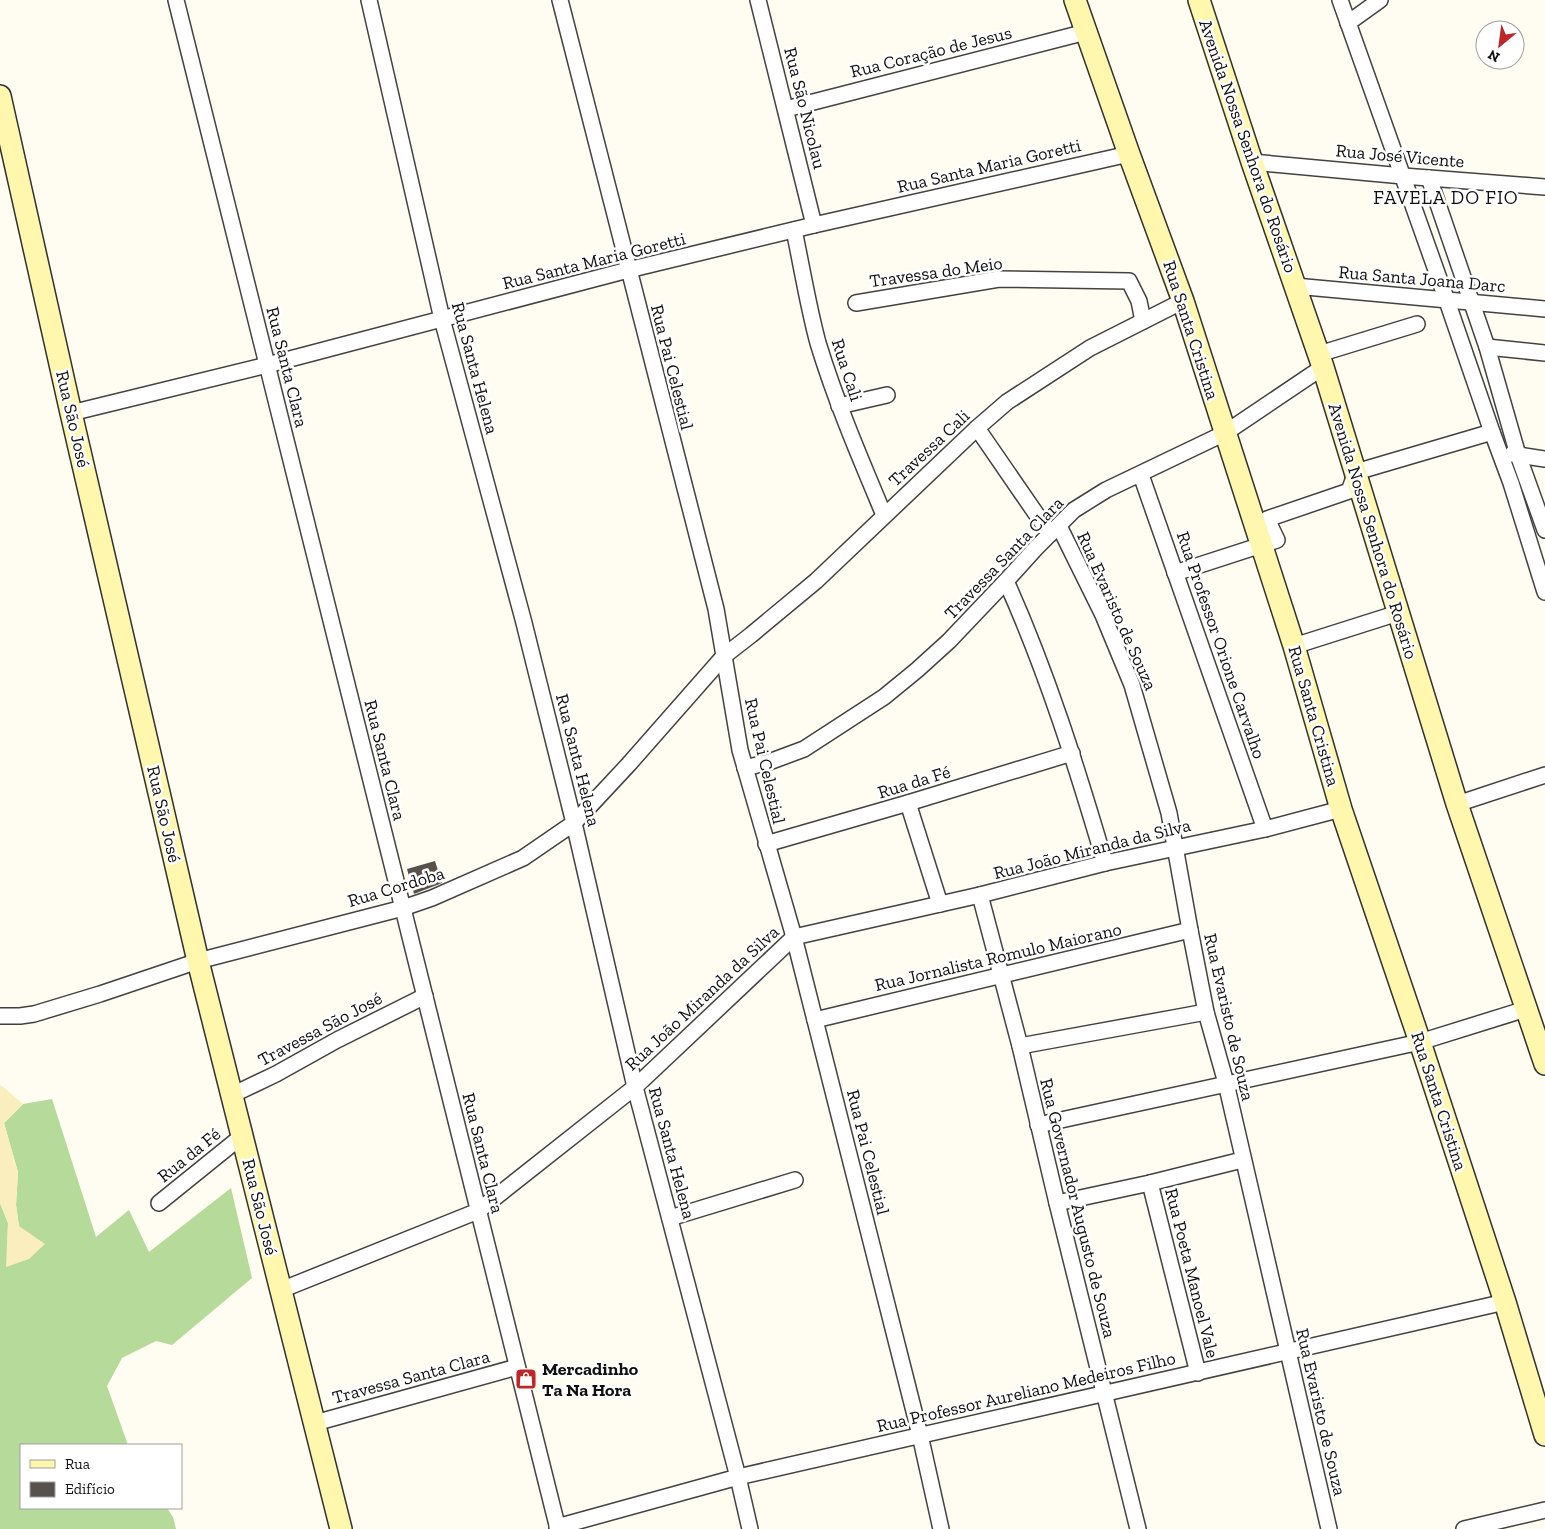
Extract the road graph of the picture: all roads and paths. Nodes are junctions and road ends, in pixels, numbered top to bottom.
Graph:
1 (176, 0) edge
2 (369, 0) edge
3 (560, 0) edge
4 (758, 0) edge
5 (1075, 0) edge
6 (1199, 0) edge
7 (1340, 0) edge
8 (1380, 0) edge
9 (1348, 23) junction
10 (1086, 32) junction
11 (0, 96) edge
12 (786, 109) junction
13 (1129, 154) junction
14 (1252, 162) junction
15 (1403, 176) junction
16 (1428, 178) junction
17 (1545, 186) edge
18 (814, 225) junction
19 (794, 230) junction
20 (628, 270) junction
21 (1296, 286) junction
22 (1448, 300) junction
23 (1183, 302) junction
24 (1472, 302) junction
25 (856, 303) dead end
26 (1545, 308) edge
27 (442, 319) junction
28 (1143, 321) junction
29 (1417, 324) dead end
30 (1487, 346) junction
31 (1545, 353) edge
32 (1321, 360) junction
33 (267, 365) junction
34 (887, 395) dead end
35 (839, 406) junction
36 (71, 413) junction
37 (978, 428) junction
38 (1492, 432) junction
39 (1224, 433) junction
40 (1500, 452) junction
41 (1518, 455) junction
42 (1545, 459) edge
43 (1356, 472) junction
44 (1140, 474) junction
45 (1511, 483) junction
46 (1538, 486) edge
47 (884, 515) junction
48 (1055, 530) junction
49 (1545, 530) edge
50 (1261, 546) junction
51 (1175, 573) junction
52 (1006, 582) junction
53 (1545, 592) edge
54 (1398, 613) junction
55 (1294, 646) junction
56 (724, 656) junction
57 (1072, 753) junction
58 (745, 768) junction
59 (1545, 775) edge
60 (908, 804) junction
61 (1457, 804) junction
62 (1341, 809) junction
63 (574, 823) junction
64 (1265, 829) junction
65 (766, 844) junction
66 (1174, 847) junction
67 (1105, 863) junction
68 (980, 896) junction
69 (940, 904) junction
70 (403, 908) junction
71 (1190, 930) junction
72 (794, 937) junction
73 (198, 961) junction
74 (1001, 976) junction
75 (425, 996) junction
76 (1526, 1010) junction
77 (1206, 1012) junction
78 (0, 1016) edge
79 (815, 1020) junction
80 (1420, 1042) junction
81 (1020, 1046) junction
82 (1545, 1064) edge
83 (1226, 1083) junction
84 (635, 1087) junction
85 (232, 1095) junction
86 (1038, 1125) junction
87 (242, 1136) junction
88 (1242, 1160) junction
89 (795, 1180) dead end
90 (1150, 1183) junction
91 (159, 1203) dead end
92 (1057, 1204) junction
93 (478, 1211) junction
94 (670, 1218) junction
95 (281, 1290) junction
96 (1504, 1302) junction
97 (1288, 1352) junction
98 (517, 1367) junction
99 (1198, 1373) junction
100 (1105, 1394) junction
101 (315, 1423) junction
102 (920, 1435) junction
103 (1545, 1435) edge
104 (738, 1477) junction
105 (1545, 1510) edge
106 (557, 1528) edge
107 (341, 1529) edge
108 (750, 1529) edge
109 (941, 1529) edge
110 (1138, 1529) edge
111 (1329, 1529) edge
112 (1464, 1529) edge

1 - 33 street, Rua Santa Clara
2 - 27 street, Rua Santa Helena
3 - 20 street, Rua Pai Celestial
4 - 12 street, Rua São Nicolau
5 - 10 main road, Rua Santa Cristina
6 - 14 main road, Avenida Nossa Senhora do Rosário
7 - 9 street
8 - 9 street
9 - 15 street
10 - 12 street, Rua Coração de Jesus
10 - 13 main road, Rua Santa Cristina
11 - 36 main road, Rua São José
12 - 18 street, Rua São Nicolau
13 - 18 street, Rua Santa Maria Goretti
13 - 23 main road, Rua Santa Cristina
14 - 15 street, Rua José Vicente
14 - 21 main road, Avenida Nossa Senhora do Rosário
15 - 16 street, Rua José Vicente
15 - 22 street
16 - 17 street, Rua José Vicente
16 - 24 street
18 - 19 street, Rua Santa Maria Goretti
19 - 20 street, Rua Santa Maria Goretti
19 - 35 street, Rua Cali
20 - 27 street, Rua Santa Maria Goretti
20 - 56 street, Rua Pai Celestial
21 - 22 street, Rua Santa Joana Darc
21 - 32 main road, Avenida Nossa Senhora do Rosário
22 - 24 street, Rua Santa Joana Darc
22 - 38 street
23 - 28 street, Travessa Cali
23 - 39 main road, Rua Santa Cristina
24 - 26 street, Rua Santa Joana Darc
24 - 30 street
25 - 28 street, Travessa do Meio
27 - 33 street, Rua Santa Maria Goretti
27 - 63 street, Rua Santa Helena
28 - 37 street, Travessa Cali
29 - 32 street, Travessa Santa Clara
30 - 31 street
30 - 41 street
32 - 39 street, Travessa Santa Clara
32 - 43 main road, Avenida Nossa Senhora do Rosário
33 - 36 street, Rua Santa Maria Goretti
33 - 70 street, Rua Santa Clara
34 - 35 street
35 - 47 street, Rua Cali
36 - 73 main road, Rua São José
37 - 47 street, Travessa Cali
37 - 48 street, Rua Evaristo de Souza
38 - 40 street
38 - 43 street
39 - 44 street, Travessa Santa Clara
39 - 50 main road, Rua Santa Cristina
40 - 41 street
40 - 45 street
41 - 42 street
41 - 46 street
43 - 50 street
43 - 54 main road, Avenida Nossa Senhora do Rosário
44 - 48 street, Travessa Santa Clara
44 - 51 street, Rua Professor Orione Carvalho
45 - 46 street
45 - 53 street
46 - 49 street
47 - 56 street, Travessa Cali
48 - 52 street, Travessa Santa Clara
48 - 66 street, Rua Evaristo de Souza
50 - 51 street
50 - 55 main road, Rua Santa Cristina
51 - 64 street, Rua Professor Orione Carvalho
52 - 57 street
52 - 58 street, Travessa Santa Clara
54 - 55 street
54 - 61 main road, Avenida Nossa Senhora do Rosário
55 - 62 main road, Rua Santa Cristina
56 - 58 street, Rua Pai Celestial
56 - 63 street, Rua Cordoba
57 - 60 street, Rua da Fé
57 - 67 street
58 - 65 street, Rua Pai Celestial
59 - 61 street
60 - 65 street, Rua da Fé
60 - 69 street
61 - 76 main road, Avenida Nossa Senhora do Rosário
62 - 64 street, Rua João Miranda da Silva
62 - 80 main road, Rua Santa Cristina
63 - 70 street, Rua Cordoba
63 - 84 street, Rua Santa Helena
64 - 66 street, Rua João Miranda da Silva
65 - 72 street, Rua Pai Celestial
66 - 67 street, Rua João Miranda da Silva
66 - 71 street, Rua Evaristo de Souza
67 - 68 street, Rua João Miranda da Silva
68 - 69 street, Rua João Miranda da Silva
68 - 74 street, Rua Governador Augusto de Souza
69 - 72 street, Rua João Miranda da Silva
70 - 73 street, Rua Cordoba
70 - 75 street, Rua Santa Clara
71 - 74 street, Rua Jornalista Romulo Maiorano
71 - 77 street, Rua Evaristo de Souza
72 - 79 street, Rua Pai Celestial
72 - 84 street, Rua João Miranda da Silva
73 - 78 street, Rua Cordoba
73 - 85 main road, Rua São José
74 - 79 street, Rua Jornalista Romulo Maiorano
74 - 81 street, Rua Governador Augusto de Souza
75 - 85 street, Travessa São José
75 - 93 street, Rua Santa Clara
76 - 80 street
76 - 82 main road, Avenida Nossa Senhora do Rosário
77 - 81 street
77 - 83 street, Rua Evaristo de Souza
79 - 102 street, Rua Pai Celestial
80 - 83 street
80 - 96 main road, Rua Santa Cristina
81 - 86 street, Rua Governador Augusto de Souza
83 - 86 street
83 - 88 street, Rua Evaristo de Souza
84 - 93 street, Rua João Miranda da Silva
84 - 94 street, Rua Santa Helena
85 - 87 main road, Rua São José
86 - 92 street, Rua Governador Augusto de Souza
87 - 91 street, Rua da Fé
87 - 95 main road, Rua São José
88 - 90 street
88 - 97 street, Rua Evaristo de Souza
89 - 94 street
90 - 92 street
90 - 99 street, Rua Poeta Manoel Vale
92 - 100 street, Rua Governador Augusto de Souza
93 - 95 street, Rua João Miranda da Silva
93 - 98 street, Rua Santa Clara
94 - 104 street, Rua Santa Helena
95 - 101 main road, Rua São José
96 - 97 street, Rua Professor Aureliano Medeiros Filho
96 - 103 main road, Rua Santa Cristina
97 - 99 street, Rua Professor Aureliano Medeiros Filho
97 - 111 street, Rua Evaristo de Souza
98 - 101 street, Travessa Santa Clara
98 - 106 street, Rua Santa Clara
99 - 100 street, Rua Professor Aureliano Medeiros Filho
100 - 102 street, Rua Professor Aureliano Medeiros Filho
100 - 110 street, Rua Governador Augusto de Souza
101 - 107 main road, Rua São José
102 - 104 street, Rua Professor Aureliano Medeiros Filho
102 - 109 street, Rua Pai Celestial
104 - 106 street, Rua Professor Aureliano Medeiros Filho
104 - 108 street, Rua Santa Helena
105 - 112 street

